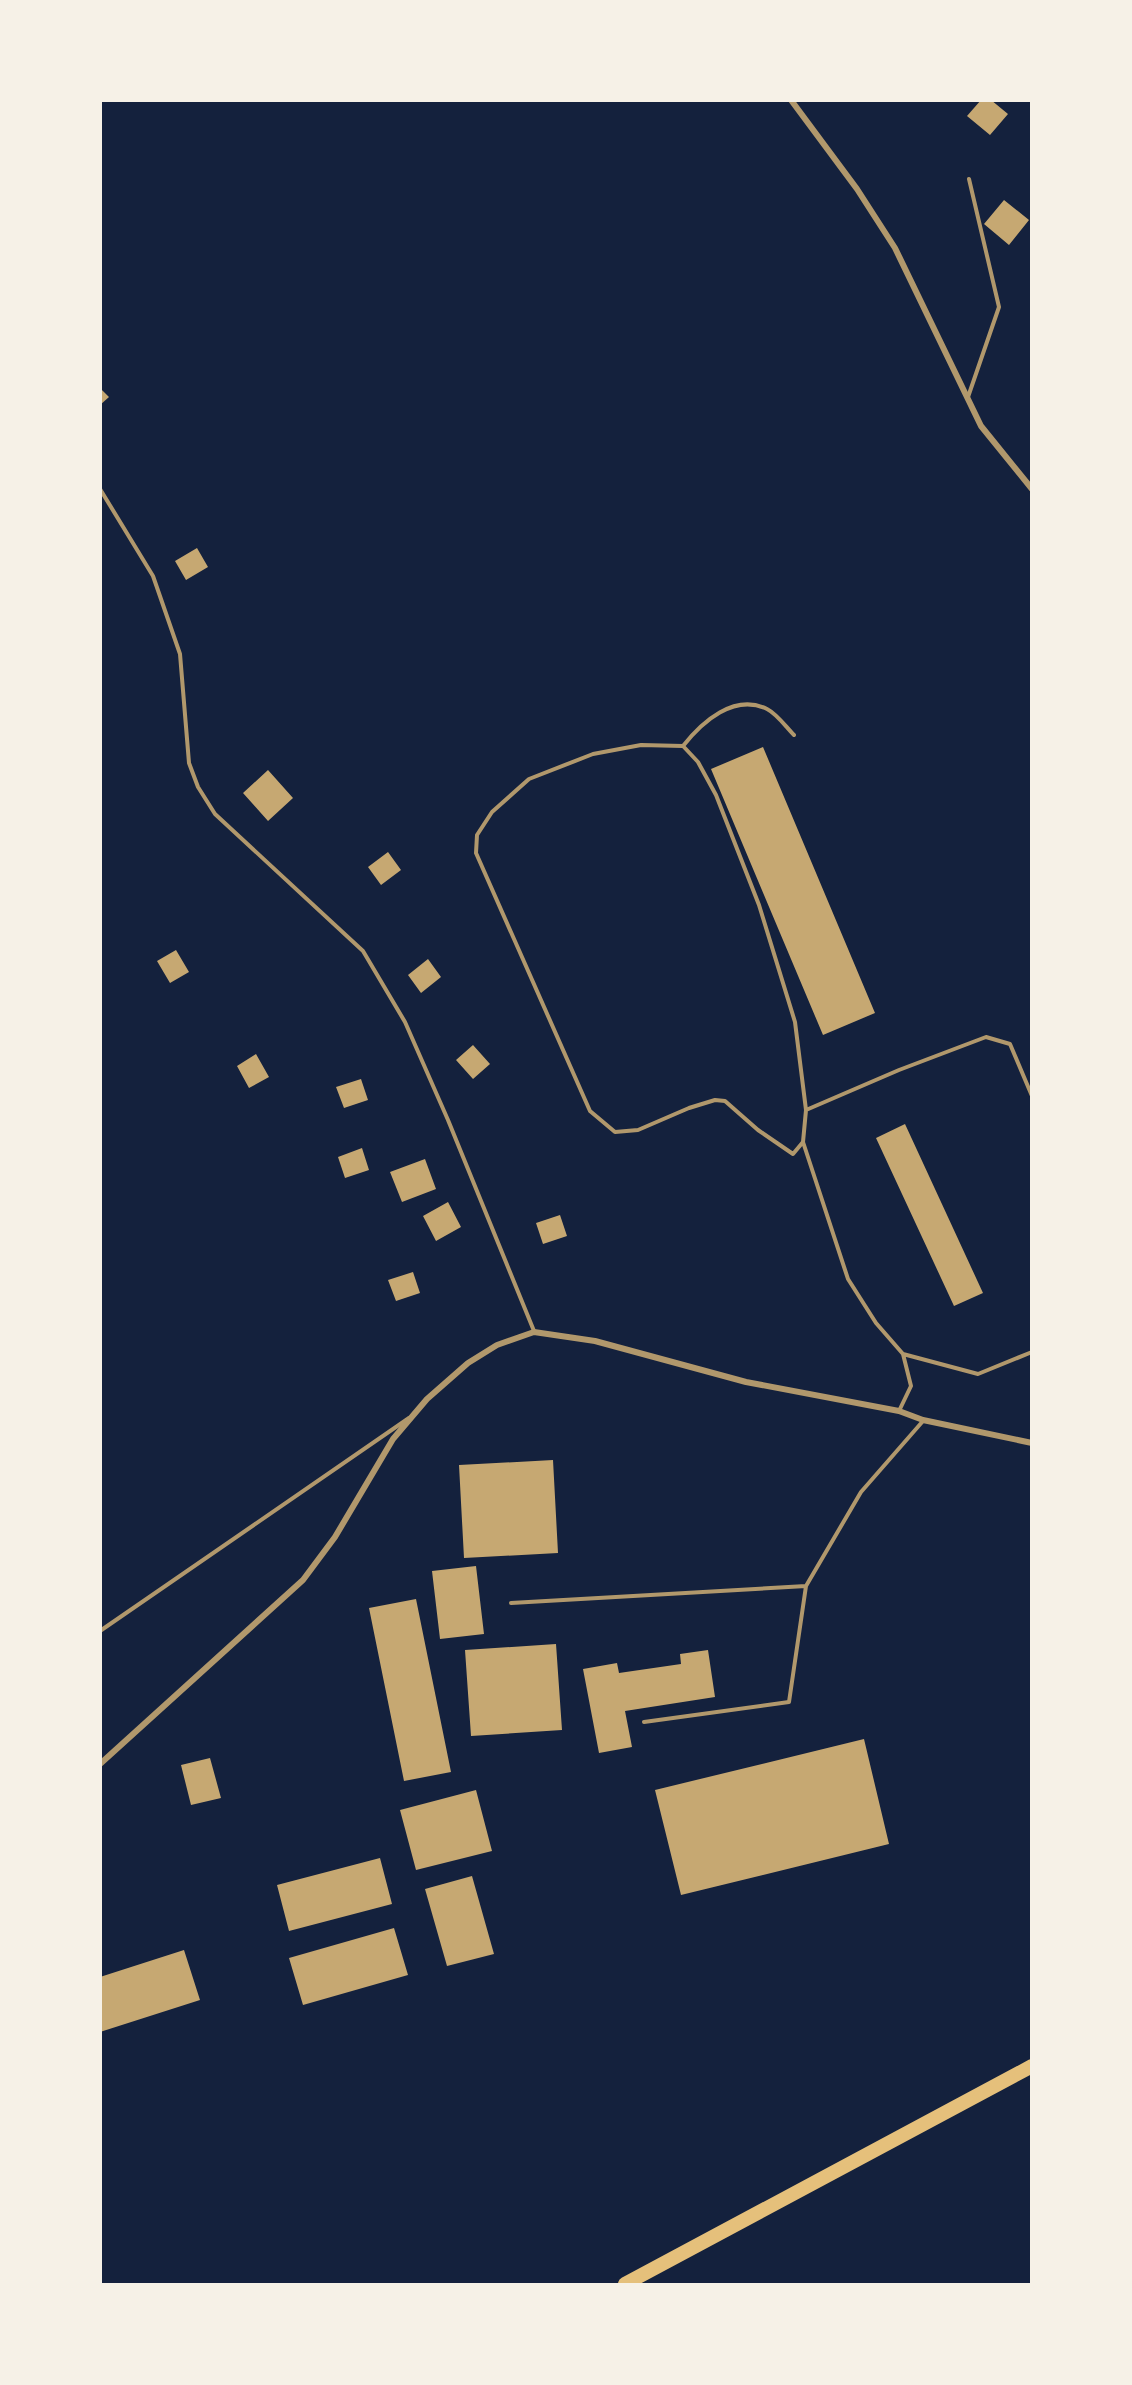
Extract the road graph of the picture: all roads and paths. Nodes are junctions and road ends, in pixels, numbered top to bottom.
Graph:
1 (791, 100) edge
2 (969, 179) dead end
3 (968, 398) junction
4 (100, 489) edge
5 (1032, 489) edge
6 (794, 735) dead end
7 (683, 746) junction
8 (1032, 1096) edge
9 (806, 1110) junction
10 (803, 1142) junction
11 (534, 1332) junction
12 (1032, 1352) edge
13 (903, 1354) junction
14 (899, 1411) junction
15 (414, 1414) junction
16 (923, 1420) junction
17 (1032, 1443) edge
18 (806, 1586) junction
19 (511, 1604) dead end
20 (100, 1631) edge
21 (644, 1722) dead end
22 (100, 1764) edge
23 (1032, 2066) edge
24 (625, 2284) edge

1 - 3 street
2 - 3 lane
3 - 5 street
4 - 11 lane
6 - 7 lane
7 - 9 lane
7 - 10 lane
8 - 9 lane
9 - 10 lane
10 - 13 lane
11 - 14 street
11 - 15 street
12 - 13 lane
13 - 14 lane
14 - 16 street
15 - 20 lane
15 - 22 street
16 - 17 street
16 - 18 lane
18 - 19 lane
18 - 21 lane
23 - 24 main road

